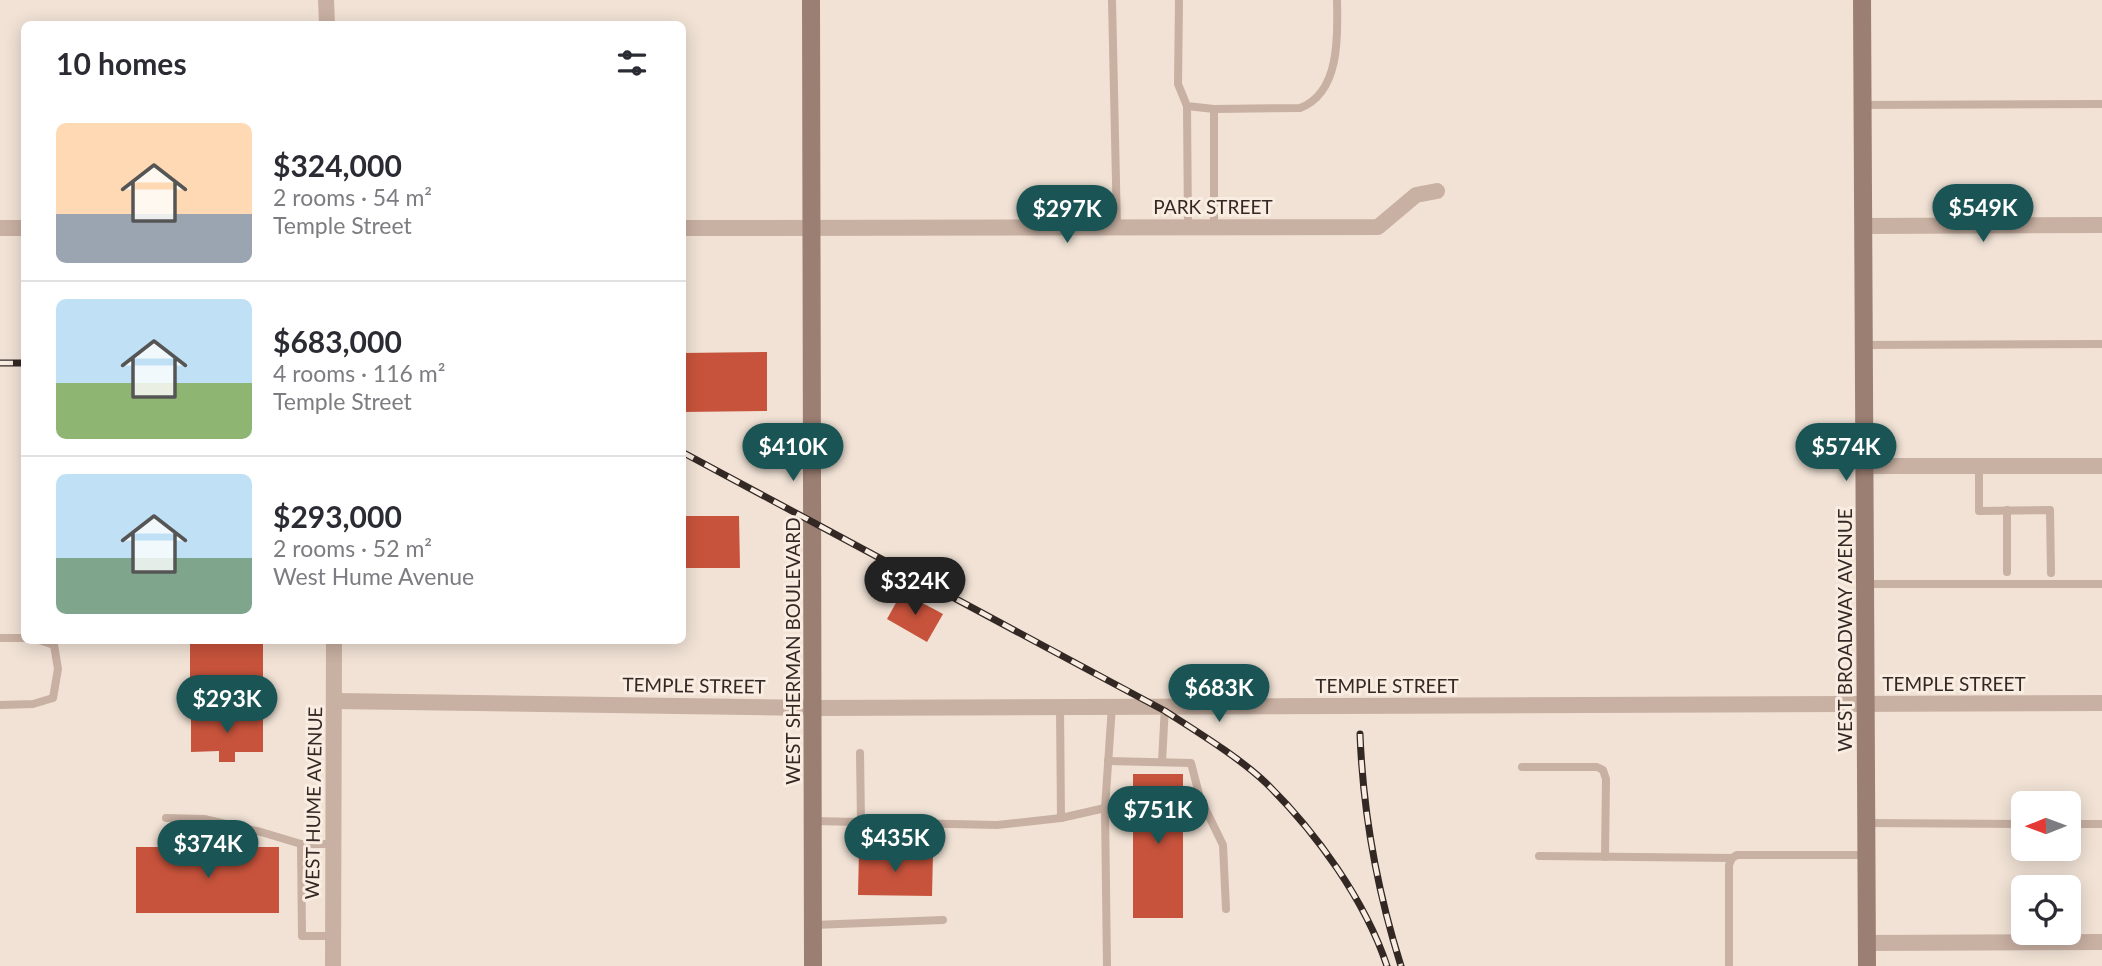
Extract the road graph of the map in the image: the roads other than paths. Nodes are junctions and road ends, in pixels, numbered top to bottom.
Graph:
1 (326, 0) edge
2 (811, 0) edge
3 (1112, 0) edge
4 (1179, 0) edge
5 (1337, 0) edge
6 (1862, 0) edge
7 (327, 21) edge
8 (2102, 104) edge
9 (1187, 106) junction
10 (1863, 106) junction
11 (1214, 109) junction
12 (1437, 191) dead end
13 (2102, 225) edge
14 (1863, 226) junction
15 (811, 227) junction
16 (1117, 227) junction
17 (1188, 227) junction
18 (1214, 227) junction
19 (0, 228) edge
20 (21, 228) edge
21 (686, 228) edge
22 (2102, 344) edge
23 (1864, 345) junction
24 (1865, 466) junction
25 (1979, 466) junction
26 (2102, 466) edge
27 (2007, 510) junction
28 (2007, 572) dead end
29 (2051, 573) dead end
30 (1866, 584) junction
31 (2102, 584) edge
32 (0, 638) edge
33 (21, 638) edge
34 (51, 644) edge
35 (334, 644) edge
36 (335, 701) junction
37 (2102, 703) edge
38 (1865, 704) junction
39 (0, 705) edge
40 (1112, 706) junction
41 (1165, 706) junction
42 (1060, 707) junction
43 (813, 708) junction
44 (860, 753) dead end
45 (1108, 761) junction
46 (1162, 762) junction
47 (1522, 767) dead end
48 (1105, 808) junction
49 (166, 818) dead end
50 (1061, 818) junction
51 (813, 821) junction
52 (861, 822) junction
53 (1866, 823) junction
54 (2011, 824) edge
55 (2081, 824) edge
56 (2102, 824) edge
57 (301, 844) junction
58 (334, 844) junction
59 (1866, 855) junction
60 (1539, 856) dead end
61 (1605, 857) junction
62 (1732, 858) junction
63 (1226, 909) dead end
64 (943, 920) dead end
65 (813, 925) junction
66 (333, 936) junction
67 (2102, 942) edge
68 (1867, 943) junction
69 (333, 966) edge
70 (813, 966) edge
71 (1107, 966) edge
72 (1729, 966) edge
73 (1867, 966) edge

1 - 7 street
2 - 15 street, WEST SHERMAN BOULEVARD
3 - 16 lane
4 - 9 lane
5 - 11 lane
6 - 10 street, WEST BROADWAY AVENUE
8 - 10 lane
9 - 11 lane
9 - 17 lane
10 - 14 street, WEST BROADWAY AVENUE
11 - 18 lane
12 - 18 street, PARK STREET
13 - 14 street
14 - 23 street, WEST BROADWAY AVENUE
15 - 16 street, PARK STREET
15 - 21 street, PARK STREET
15 - 43 street, WEST SHERMAN BOULEVARD
16 - 17 street, PARK STREET
17 - 18 street, PARK STREET
19 - 20 street
22 - 23 lane
23 - 24 street, WEST BROADWAY AVENUE
24 - 25 street
24 - 30 street, WEST BROADWAY AVENUE
25 - 26 street
25 - 27 lane
27 - 28 lane
27 - 29 lane
30 - 31 lane
30 - 38 street, WEST BROADWAY AVENUE
32 - 33 lane
34 - 39 lane
35 - 36 street, WEST HUME AVENUE
36 - 43 street, TEMPLE STREET
36 - 58 street, WEST HUME AVENUE
37 - 38 street, TEMPLE STREET
38 - 41 street, TEMPLE STREET
38 - 53 street, WEST BROADWAY AVENUE
40 - 41 street, TEMPLE STREET
40 - 42 street, TEMPLE STREET
40 - 45 lane
41 - 46 lane
42 - 43 street, TEMPLE STREET
42 - 50 lane
43 - 51 street, WEST SHERMAN BOULEVARD
44 - 52 lane
45 - 46 lane
45 - 48 lane
46 - 63 lane
47 - 61 lane
48 - 50 lane
48 - 71 lane
49 - 57 lane
50 - 52 lane
51 - 52 lane
51 - 65 street, WEST SHERMAN BOULEVARD
53 - 54 lane
53 - 59 street, WEST BROADWAY AVENUE
55 - 56 lane
57 - 58 lane
57 - 66 lane
58 - 66 street, WEST HUME AVENUE
59 - 62 lane
59 - 68 street, WEST BROADWAY AVENUE
60 - 61 lane
61 - 62 lane
62 - 72 lane
64 - 65 lane
65 - 70 street, WEST SHERMAN BOULEVARD
66 - 69 street, WEST HUME AVENUE
67 - 68 street
68 - 73 street, WEST BROADWAY AVENUE

